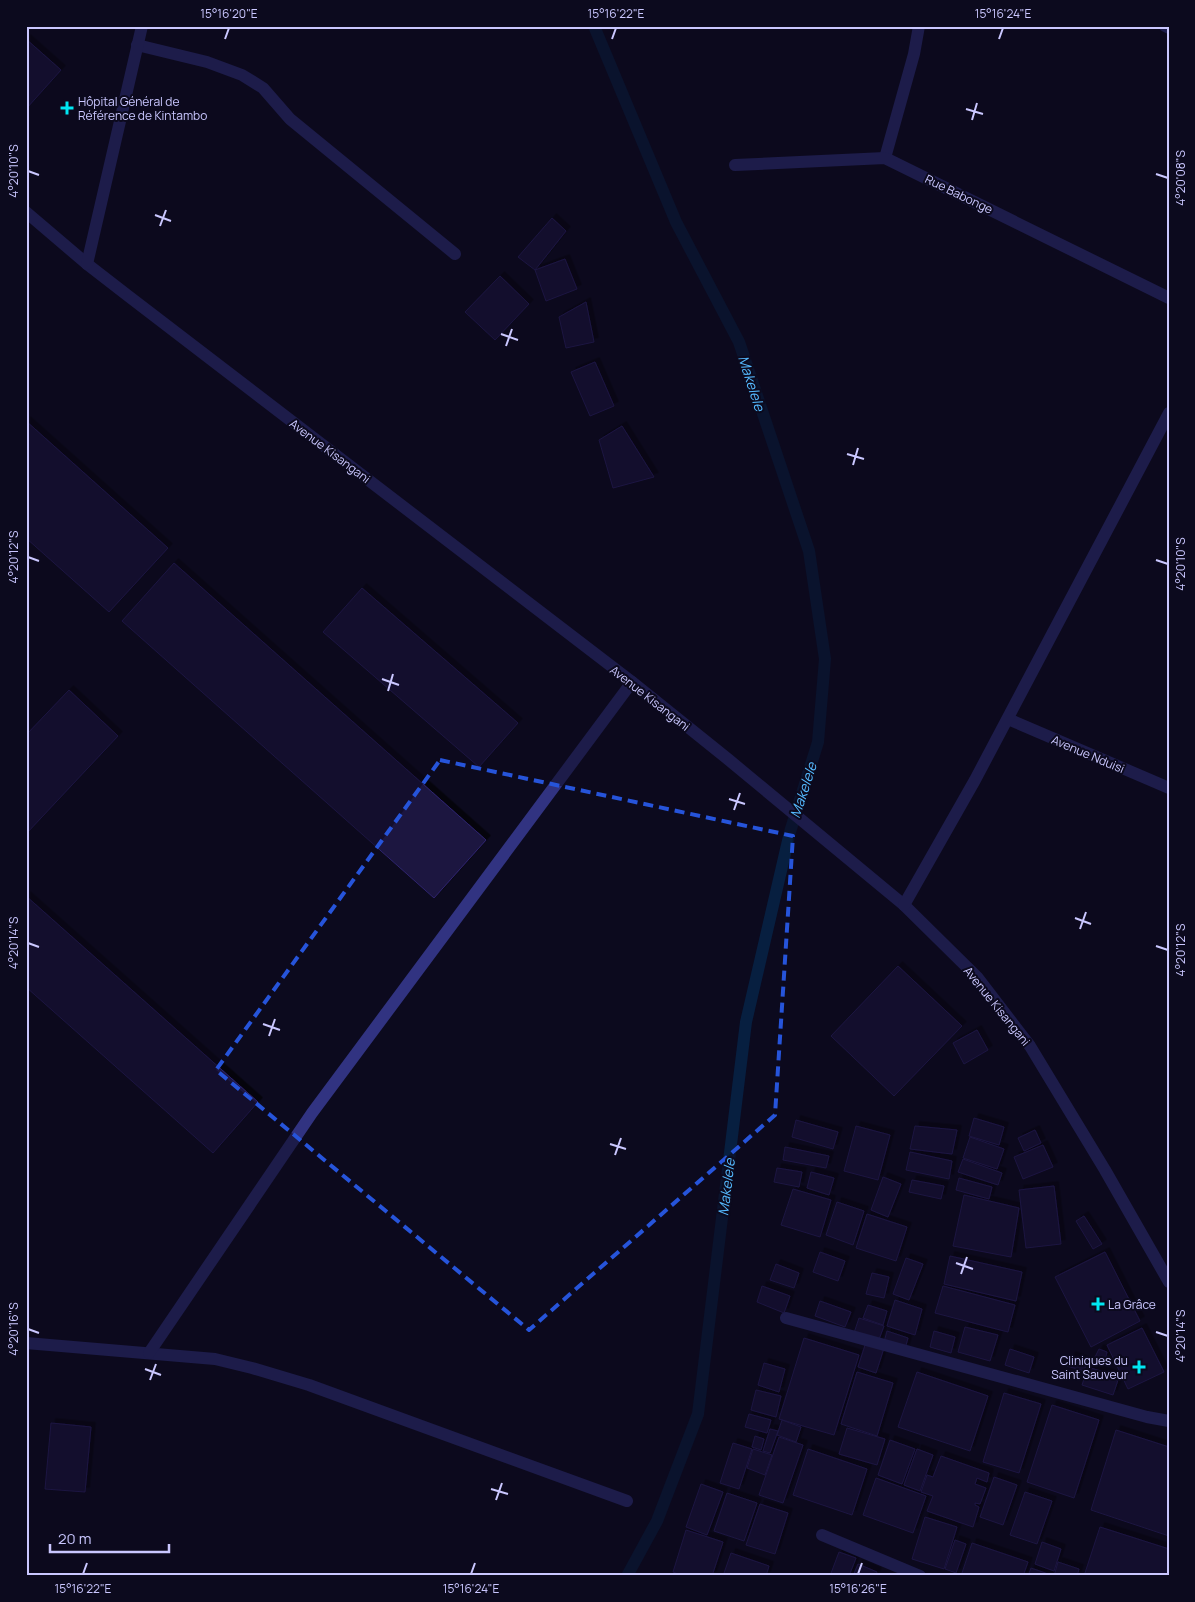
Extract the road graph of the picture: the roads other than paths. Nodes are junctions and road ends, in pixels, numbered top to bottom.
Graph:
1 (142, 26) edge
2 (919, 26) edge
3 (1165, 26) edge
4 (1169, 28) edge
5 (137, 45) junction
6 (885, 158) junction
7 (735, 165) dead end
8 (26, 212) edge
9 (455, 254) dead end
10 (87, 264) junction
11 (1169, 298) edge
12 (1169, 413) edge
13 (632, 682) junction
14 (1008, 719) junction
15 (1169, 788) edge
16 (904, 905) junction
17 (1169, 1282) edge
18 (786, 1318) dead end
19 (26, 1343) edge
20 (149, 1353) junction
21 (1169, 1421) edge
22 (627, 1501) dead end
23 (822, 1535) dead end
24 (920, 1576) edge

1 - 5 street
2 - 6 street
3 - 4 street
5 - 9 street
5 - 10 street
6 - 7 street, Rue Babonge
6 - 11 street, Rue Babonge
8 - 10 street, Avenue Kisangani
10 - 13 street, Avenue Kisangani
12 - 14 street
13 - 16 street, Avenue Kisangani
13 - 20 street
14 - 15 street, Avenue Nduisi
14 - 16 street
16 - 17 street, Avenue Kisangani
18 - 21 street
19 - 20 street
20 - 22 street
23 - 24 street

